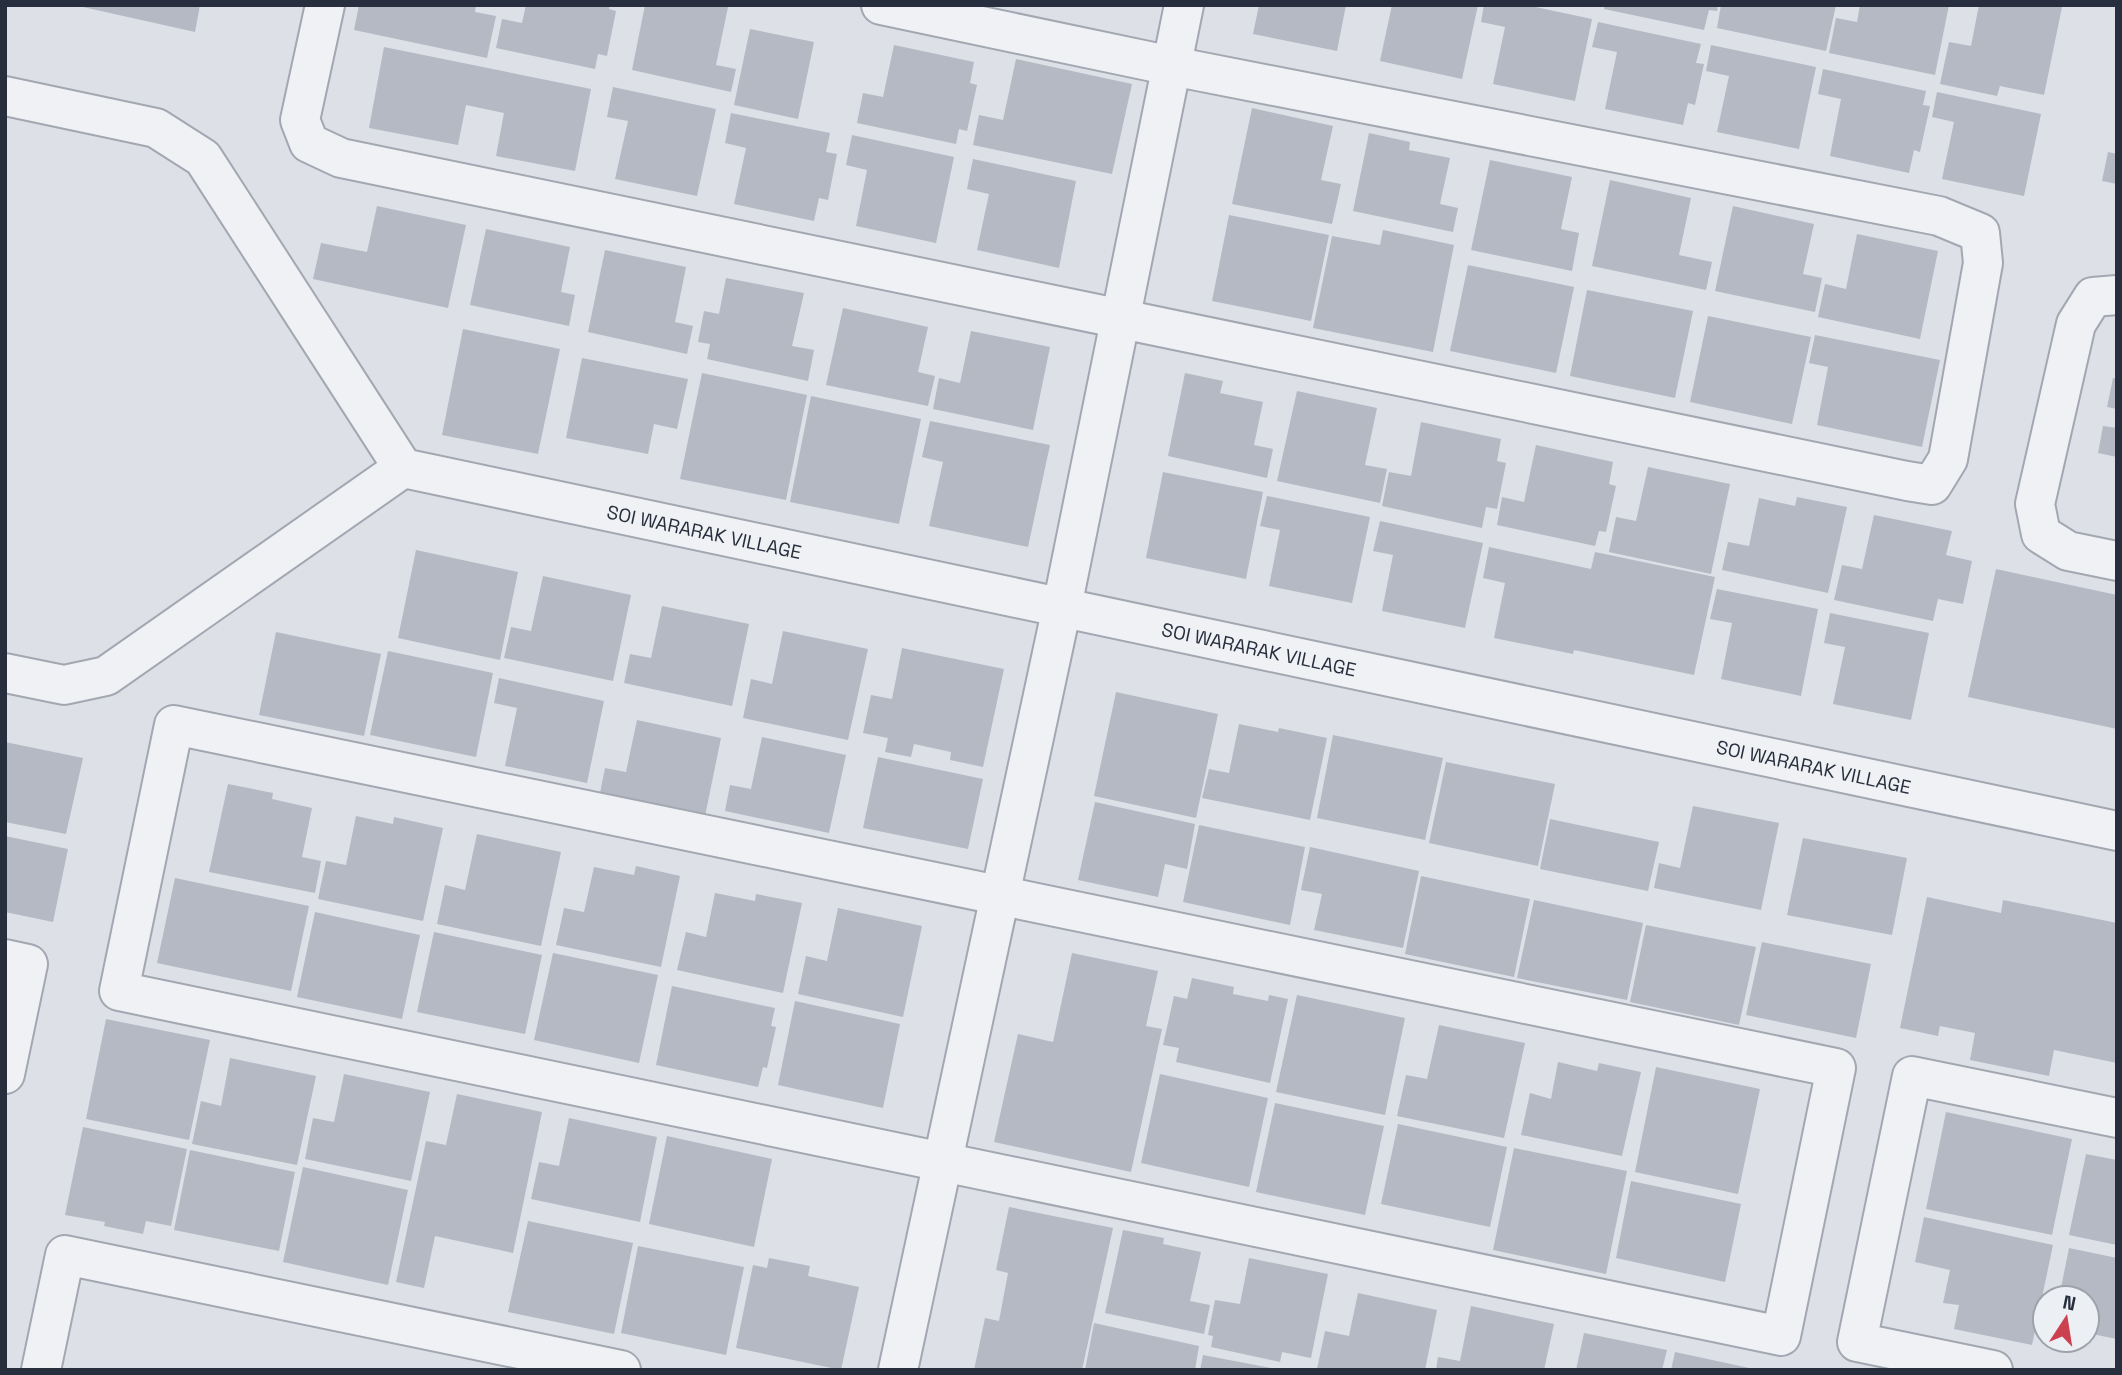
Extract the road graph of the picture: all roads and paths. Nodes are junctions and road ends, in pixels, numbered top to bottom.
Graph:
1 (325, 5) edge
2 (881, 5) edge
3 (1184, 5) edge
4 (1172, 65) junction
5 (5, 96) edge
6 (2117, 295) edge
7 (1121, 317) junction
8 (403, 468) junction
9 (2117, 561) edge
10 (1062, 607) junction
11 (5, 673) edge
12 (2117, 831) edge
13 (1000, 896) junction
14 (5, 960) edge
15 (5, 1074) edge
16 (2117, 1118) edge
17 (942, 1162) junction
18 (41, 1370) edge
19 (621, 1370) edge
20 (898, 1370) edge
21 (1993, 1370) edge

1 - 7 street
2 - 4 street
3 - 4 street
4 - 7 street
4 - 7 street
5 - 8 street
6 - 9 street
7 - 10 street
8 - 10 street, SOI WARARAK VILLAGE
8 - 11 street
10 - 12 street, SOI WARARAK VILLAGE
10 - 13 street
13 - 17 street
13 - 17 street
13 - 17 street
14 - 15 street
16 - 21 street
17 - 20 street
18 - 19 street

